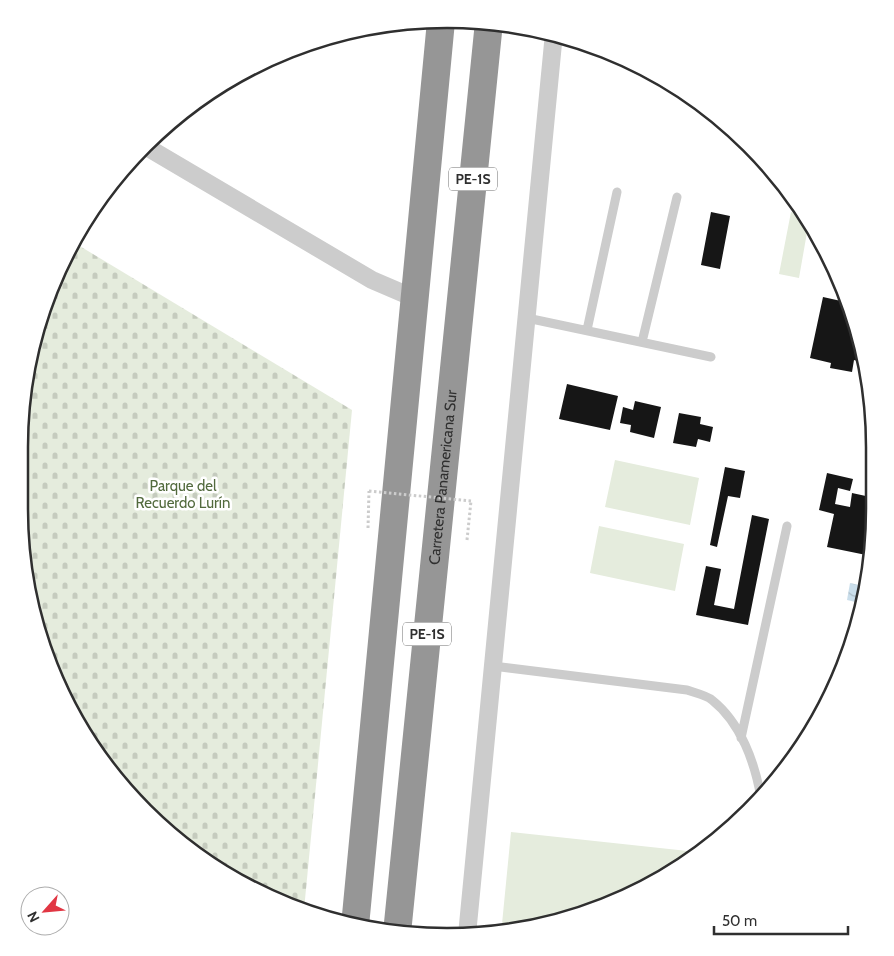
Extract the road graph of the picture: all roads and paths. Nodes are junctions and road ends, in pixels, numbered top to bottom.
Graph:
1 (440, 28) edge
2 (489, 30) edge
3 (553, 41) edge
4 (151, 149) edge
5 (617, 192) dead end
6 (677, 197) dead end
7 (414, 298) junction
8 (526, 318) junction
9 (587, 330) junction
10 (642, 342) junction
11 (711, 357) dead end
12 (787, 526) dead end
13 (368, 528) dead end
14 (467, 540) dead end
15 (493, 666) junction
16 (741, 738) junction
17 (759, 789) edge
18 (356, 918) edge
19 (398, 926) edge
20 (468, 928) edge

1 - 7 highway, PE-1S
2 - 19 highway, Carretera Panamericana Sur / PE-1S
3 - 8 street
4 - 7 street
5 - 9 lane
6 - 10 lane
7 - 18 highway, PE-1S
8 - 9 lane
8 - 15 street
9 - 10 lane
10 - 11 lane
12 - 16 lane
13 - 14 path, bridge
15 - 16 lane
15 - 20 street
16 - 17 lane

